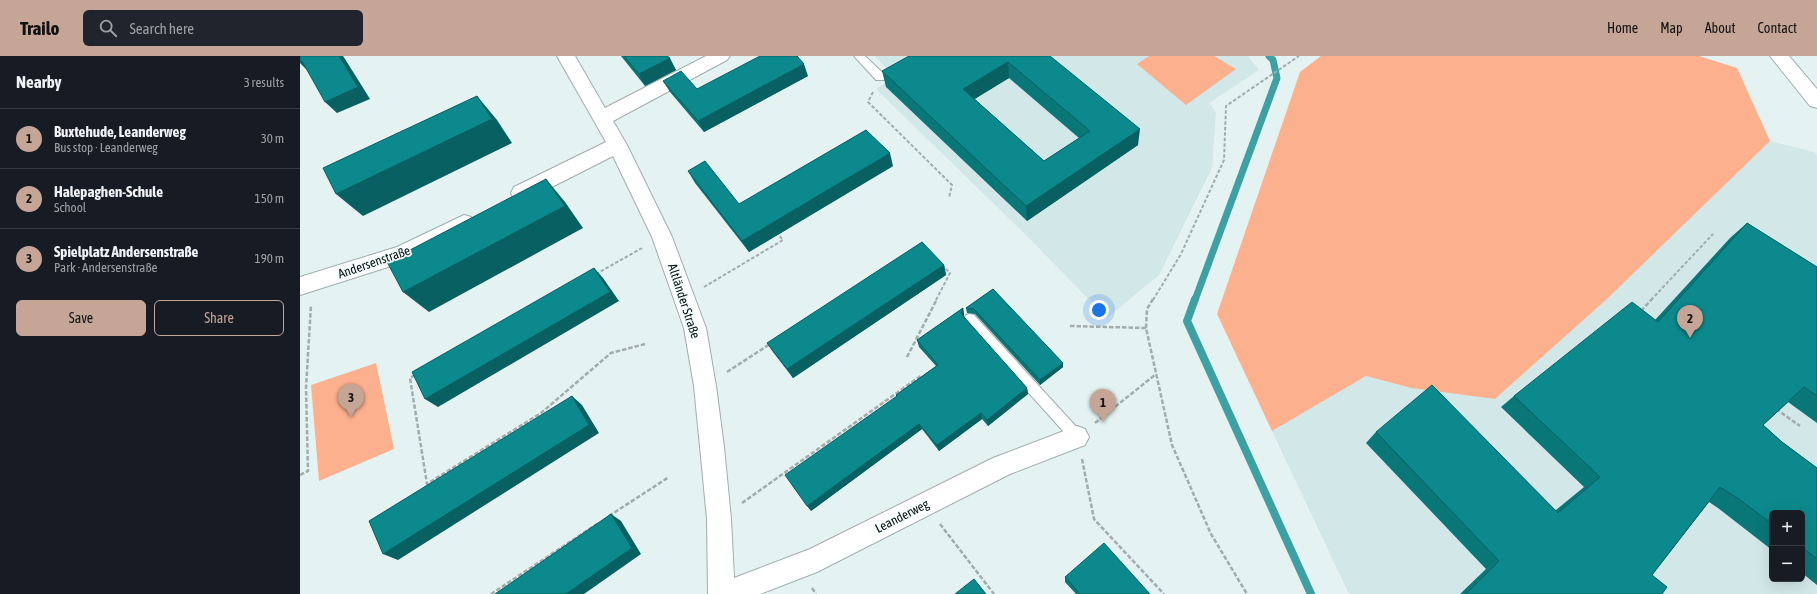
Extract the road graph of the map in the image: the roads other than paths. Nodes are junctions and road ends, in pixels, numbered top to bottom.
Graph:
1 (566, 56) edge
2 (722, 56) edge
3 (859, 56) edge
4 (1779, 56) edge
5 (880, 77) road end
6 (1817, 102) edge
7 (602, 118) junction
8 (617, 145) junction
9 (503, 203) edge
10 (481, 214) edge
11 (307, 284) edge
12 (970, 319) dead end
13 (1077, 438) joint
14 (721, 594) edge
15 (727, 594) edge

1 - 7 street, Altländer Straße
2 - 7 street
3 - 5 lane
4 - 6 street
7 - 8 street, Altländer Straße
8 - 9 street
8 - 14 street, Altländer Straße
10 - 11 street, Andersenstraße
12 - 13 lane
13 - 15 street, Leanderweg

